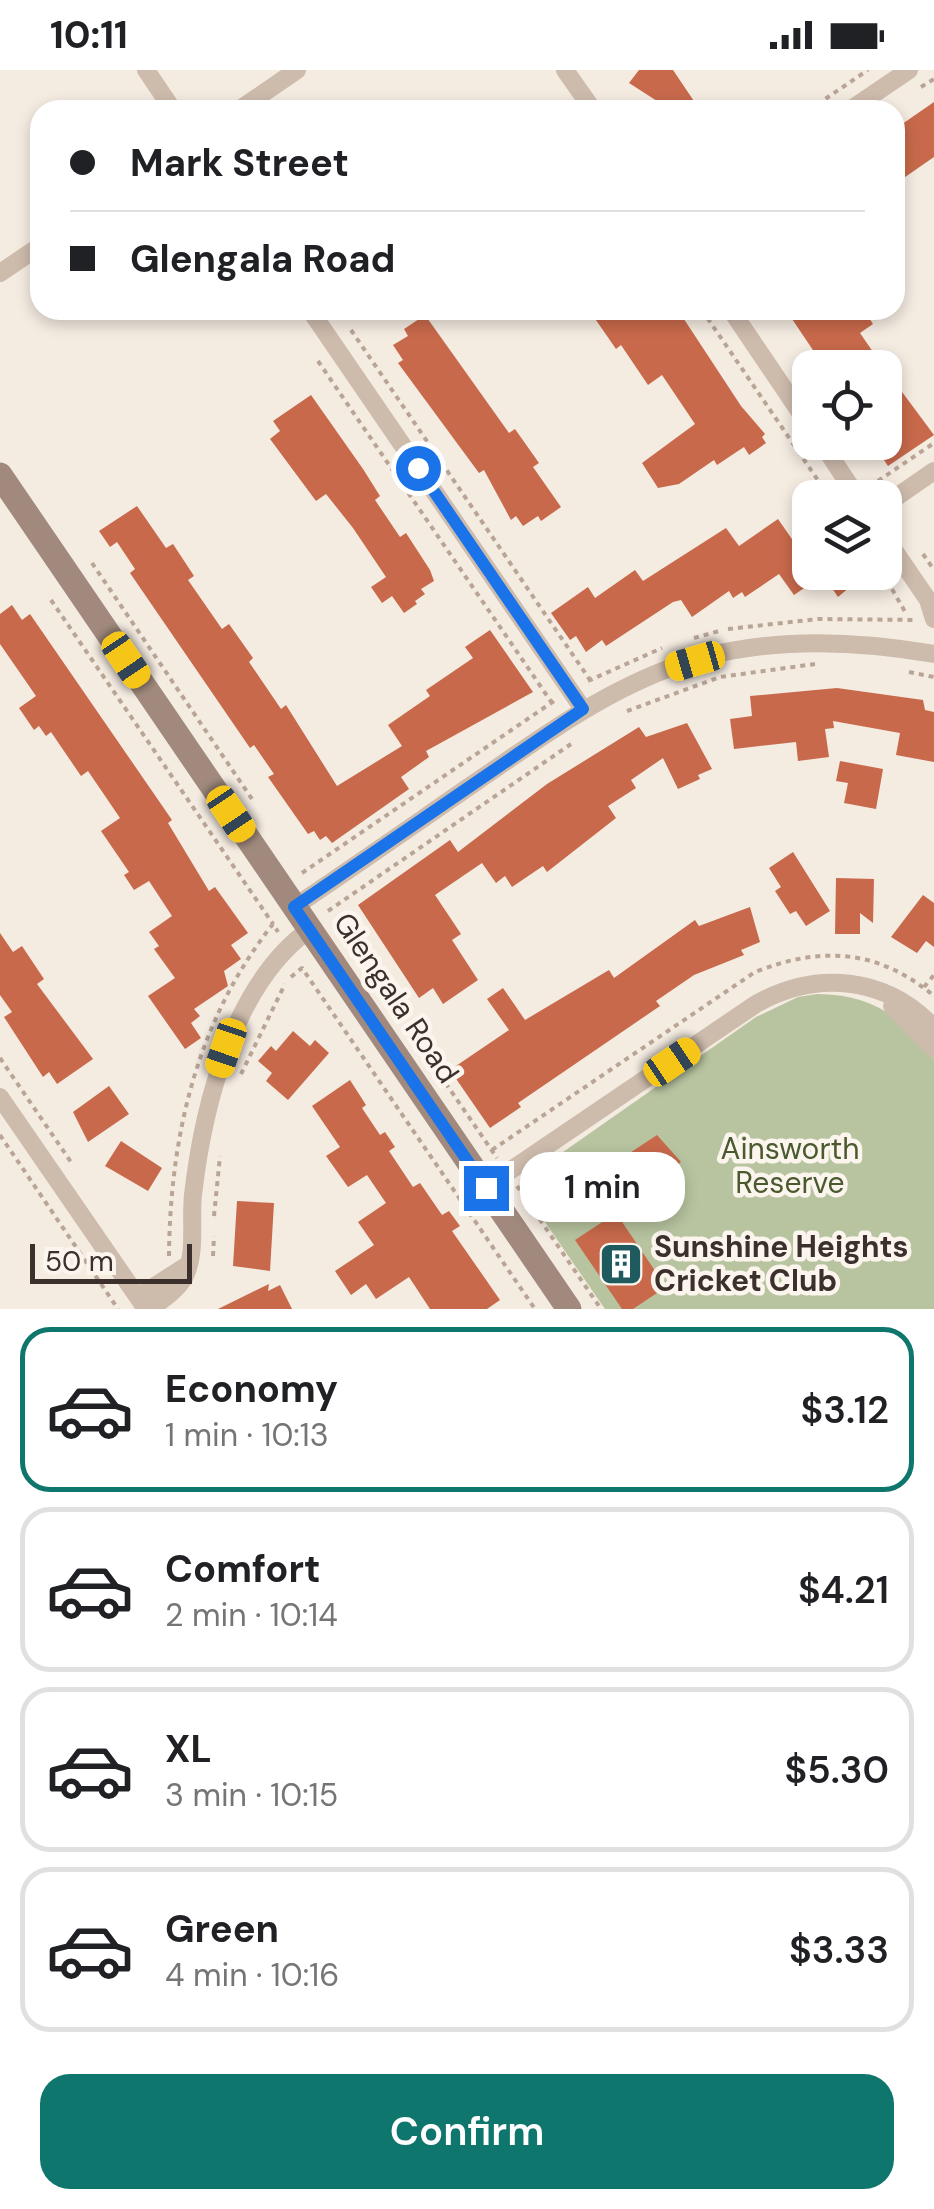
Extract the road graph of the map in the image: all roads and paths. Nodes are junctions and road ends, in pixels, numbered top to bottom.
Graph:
1 (146, 70) edge
2 (297, 70) edge
3 (565, 70) edge
4 (868, 70) edge
5 (910, 70) edge
6 (166, 100) edge
7 (253, 100) edge
8 (586, 100) edge
9 (824, 100) edge
10 (865, 100) edge
11 (30, 253) edge
12 (0, 274) edge
13 (317, 320) edge
14 (709, 320) edge
15 (738, 320) edge
16 (351, 330) dead end
17 (318, 360) dead end
18 (792, 400) edge
19 (934, 443) edge
20 (934, 471) edge
21 (0, 475) edge
22 (818, 480) edge
23 (879, 480) edge
24 (902, 493) edge
25 (902, 562) edge
26 (92, 563) dead end
27 (892, 590) edge
28 (51, 600) dead end
29 (908, 617) dead end
30 (934, 619) edge
31 (934, 629) edge
32 (933, 654) edge
33 (828, 664) dead end
34 (903, 671) dead end
35 (934, 677) edge
36 (590, 680) dead end
37 (552, 703) dead end
38 (583, 709) junction
39 (627, 711) dead end
40 (581, 737) dead end
41 (258, 808) dead end
42 (302, 873) dead end
43 (305, 900) junction
44 (273, 924) dead end
45 (310, 930) junction
46 (934, 975) edge
47 (928, 1016) edge
48 (934, 1050) edge
49 (437, 1070) dead end
50 (238, 1083) dead end
51 (2, 1103) edge
52 (0, 1136) edge
53 (222, 1140) dead end
54 (497, 1180) junction
55 (211, 1264) dead end
56 (145, 1305) edge
57 (118, 1309) edge
58 (535, 1309) edge
59 (569, 1309) edge
60 (601, 1309) edge

1 - 6 street
2 - 7 street
3 - 8 street
4 - 9 path
5 - 10 street
11 - 12 street
13 - 38 street
14 - 22 path
15 - 18 street
16 - 36 path
17 - 37 path
19 - 23 path
20 - 24 street
21 - 43 street, Glengala Road
25 - 30 street
26 - 41 path
27 - 29 path
28 - 44 path
31 - 32 street
32 - 38 street
33 - 39 path
34 - 35 path
38 - 43 street
40 - 43 path
42 - 43 path
43 - 45 street, Glengala Road
45 - 54 street, Glengala Road
45 - 56 street
46 - 47 path
47 - 48 street
47 - 54 street
49 - 54 path
50 - 58 path
51 - 56 street
52 - 57 path
53 - 55 path
54 - 59 street, Glengala Road
54 - 60 path

